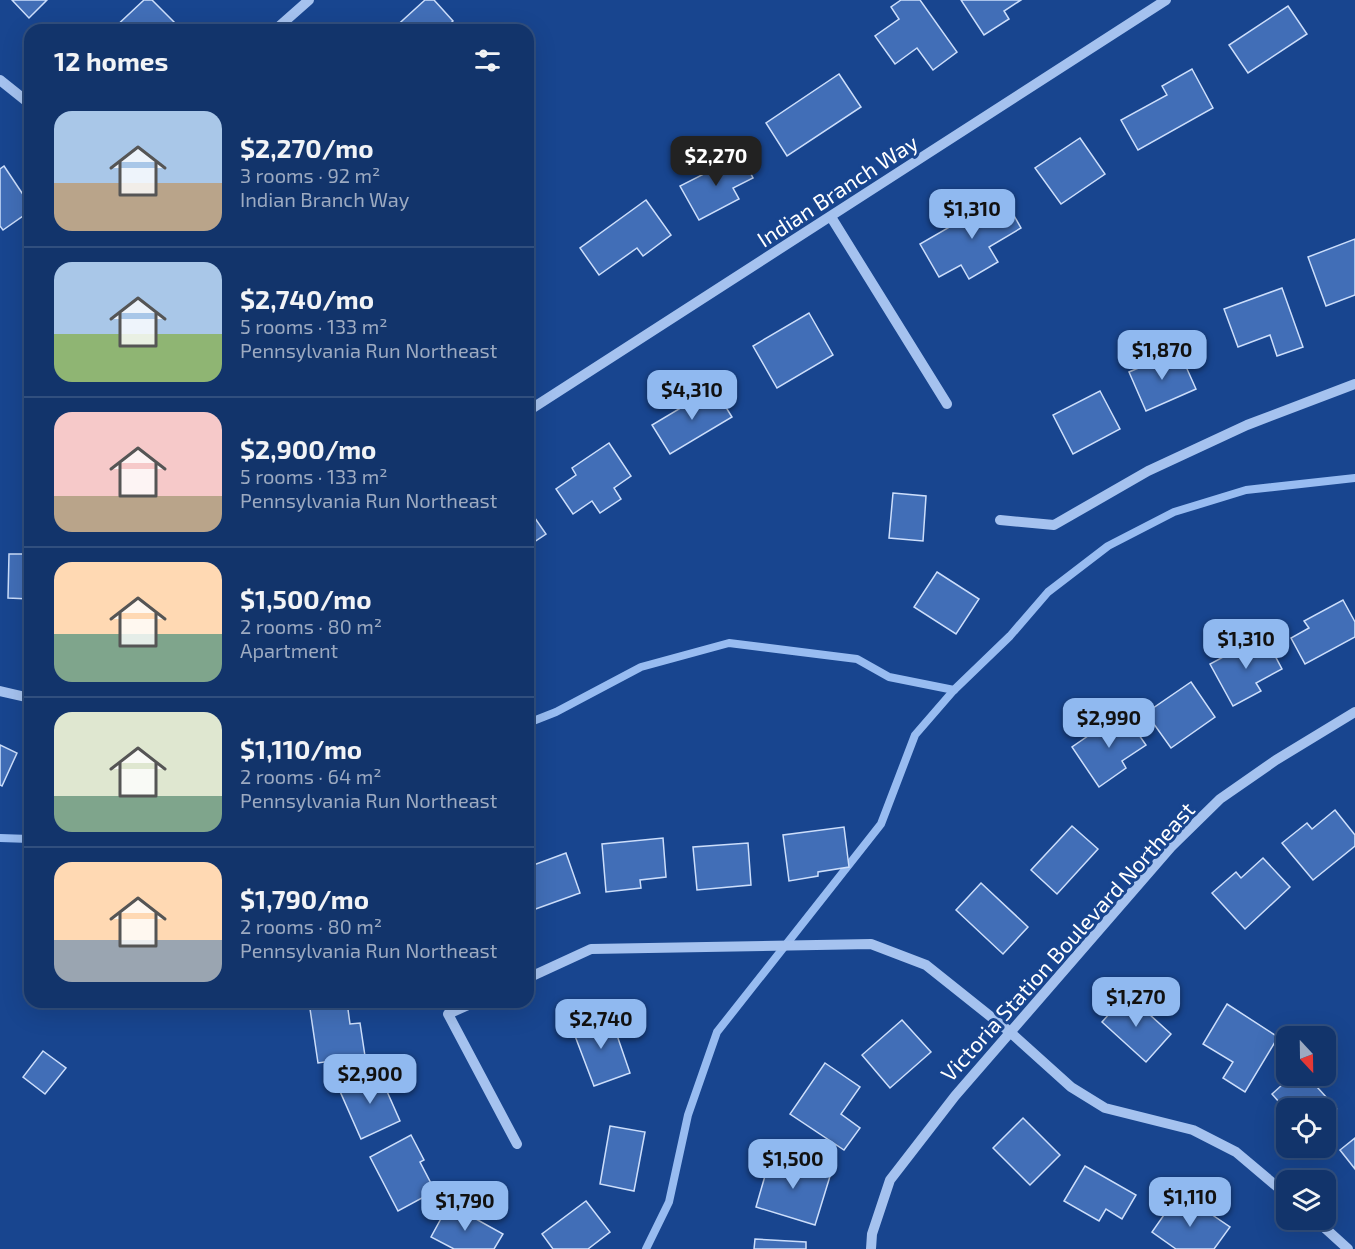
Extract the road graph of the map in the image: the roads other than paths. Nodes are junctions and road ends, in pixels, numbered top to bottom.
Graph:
1 (309, 0) edge
2 (1166, 0) edge
3 (282, 24) edge
4 (0, 80) edge
5 (24, 99) edge
6 (831, 217) junction
7 (1355, 384) edge
8 (947, 404) dead end
9 (534, 407) edge
10 (1000, 520) dead end
11 (0, 690) edge
12 (24, 696) edge
13 (1355, 712) edge
14 (534, 975) edge
15 (462, 1008) edge
16 (1010, 1032) junction
17 (517, 1144) dead end
18 (1276, 1186) edge
19 (1327, 1230) edge
20 (871, 1249) edge
21 (1348, 1249) edge

1 - 3 street
2 - 6 street, Indian Branch Way
4 - 5 street
6 - 8 street
6 - 9 street, Indian Branch Way
7 - 10 street
11 - 12 street
13 - 16 street, Victoria Station Boulevard Northeast
14 - 16 street
15 - 17 street
16 - 18 street
16 - 20 street, Victoria Station Boulevard Northeast
19 - 21 street

